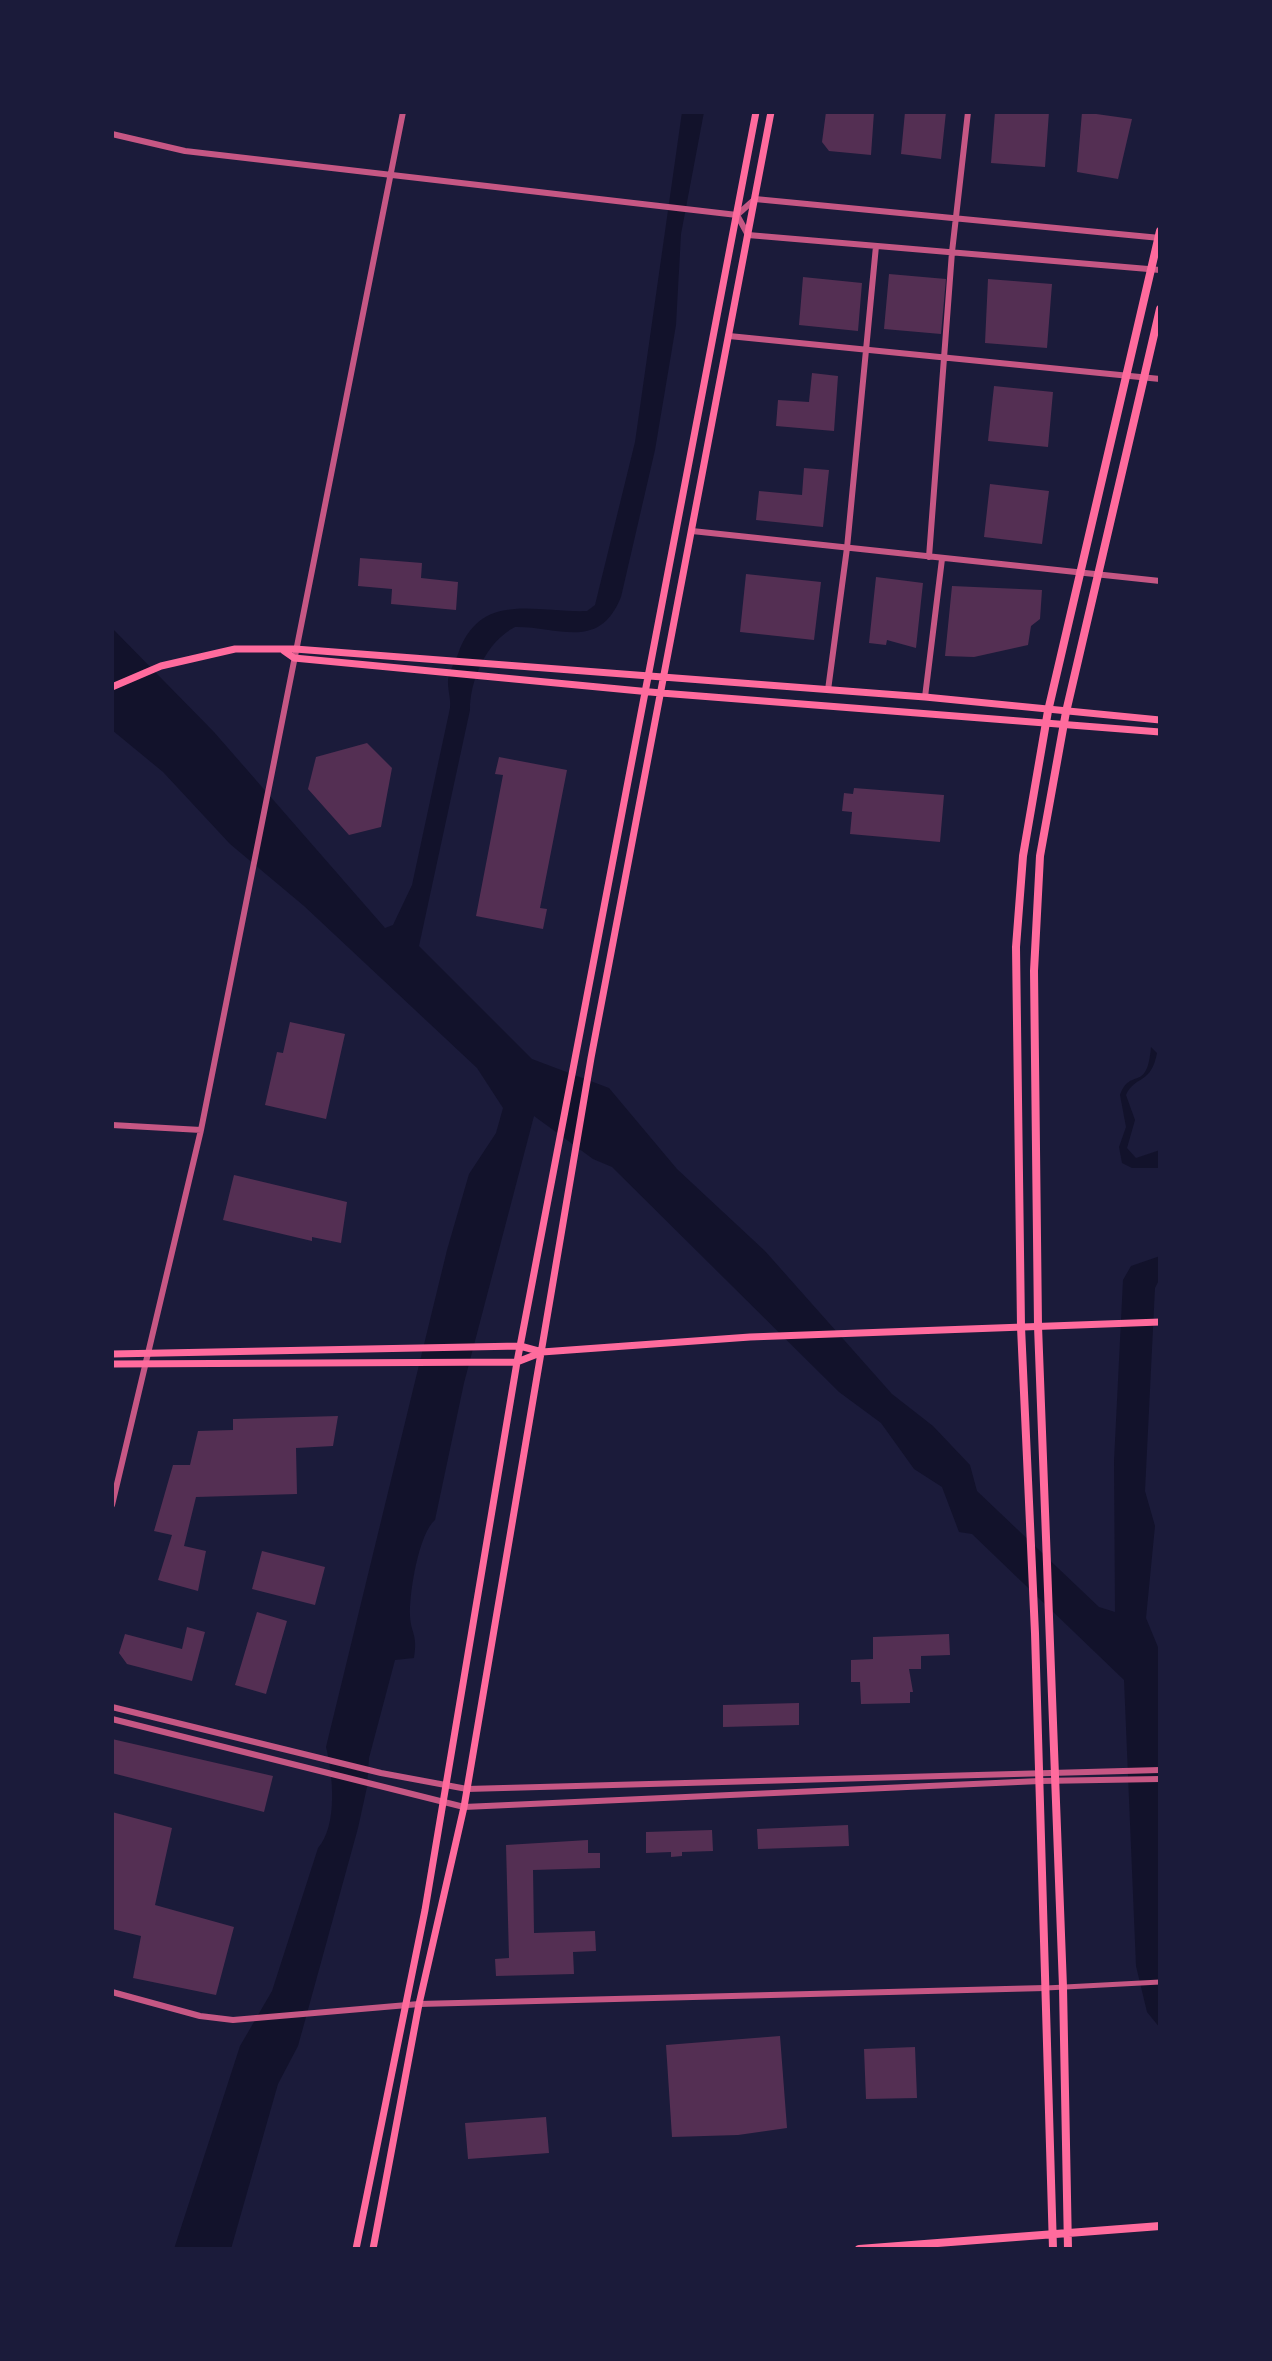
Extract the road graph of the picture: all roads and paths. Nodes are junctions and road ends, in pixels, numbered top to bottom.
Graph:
1 (403, 112) edge
2 (756, 112) edge
3 (771, 112) edge
4 (968, 112) edge
5 (112, 134) edge
6 (390, 176) junction
7 (755, 199) junction
8 (737, 215) junction
9 (956, 218) junction
10 (748, 235) junction
11 (1159, 236) edge
12 (876, 246) junction
13 (952, 252) junction
14 (1156, 270) edge
15 (1160, 309) edge
16 (729, 336) junction
17 (868, 350) junction
18 (944, 357) junction
19 (1127, 375) junction
20 (1143, 377) junction
21 (1160, 379) edge
22 (692, 531) junction
23 (847, 548) junction
24 (929, 557) junction
25 (942, 559) junction
26 (1078, 573) junction
27 (1095, 575) junction
28 (1160, 581) edge
29 (294, 653) junction
30 (648, 676) junction
31 (664, 677) junction
32 (112, 687) edge
33 (828, 690) junction
34 (645, 691) junction
35 (661, 693) junction
36 (925, 697) junction
37 (1048, 711) junction
38 (1066, 712) junction
39 (1160, 720) edge
40 (1045, 726) junction
41 (1063, 727) junction
42 (1160, 732) edge
43 (112, 1125) edge
44 (201, 1130) junction
45 (1160, 1322) edge
46 (1038, 1326) junction
47 (1021, 1327) junction
48 (520, 1346) junction
49 (542, 1352) junction
50 (112, 1354) edge
51 (151, 1354) junction
52 (517, 1362) junction
53 (148, 1363) junction
54 (112, 1364) edge
55 (112, 1505) edge
56 (112, 1707) edge
57 (112, 1719) edge
58 (1160, 1770) edge
59 (1039, 1776) junction
60 (1055, 1776) junction
61 (1160, 1779) edge
62 (447, 1785) junction
63 (467, 1789) junction
64 (444, 1802) junction
65 (464, 1807) junction
66 (1160, 1982) edge
67 (1063, 1987) junction
68 (1045, 1988) junction
69 (112, 1992) edge
70 (419, 2004) junction
71 (407, 2005) junction
72 (1160, 2226) edge
73 (1067, 2233) junction
74 (1052, 2235) junction
75 (356, 2249) edge
76 (373, 2249) edge
77 (859, 2249) edge
78 (1053, 2249) edge
79 (1068, 2249) edge

1 - 6 street
2 - 8 main road
3 - 7 main road
4 - 9 street
5 - 6 street
6 - 8 street
6 - 29 street
7 - 8 street
7 - 9 street
7 - 10 main road
8 - 10 street
8 - 30 main road
9 - 11 street
9 - 13 street
10 - 12 street
10 - 16 main road
11 - 14 main road
12 - 13 street
12 - 17 street
13 - 14 street
13 - 18 street
14 - 19 main road
15 - 20 main road
16 - 17 street
16 - 22 main road
17 - 18 street
17 - 23 street
18 - 19 street
18 - 24 street
19 - 20 street
19 - 26 main road
20 - 21 street
20 - 27 main road
22 - 23 street
22 - 31 main road
23 - 24 street
23 - 33 street
24 - 25 street
25 - 26 street
25 - 36 street
26 - 27 street
26 - 37 main road
27 - 28 street
27 - 38 main road
29 - 30 main road
29 - 32 main road
29 - 34 main road
29 - 44 street
30 - 31 main road
30 - 34 main road
31 - 33 main road
31 - 35 main road
33 - 36 main road
34 - 35 main road
34 - 48 main road
35 - 40 main road
35 - 49 main road
36 - 37 main road
37 - 38 main road
37 - 40 main road
38 - 39 main road
38 - 41 main road
40 - 41 main road
40 - 47 main road
41 - 42 main road
41 - 46 main road
43 - 44 street
44 - 51 street
45 - 46 main road
46 - 47 main road
46 - 60 main road
47 - 49 main road
47 - 59 main road
48 - 49 main road
48 - 51 main road
48 - 52 main road
49 - 52 main road
49 - 63 main road
50 - 51 main road
51 - 53 street
52 - 53 main road
52 - 62 main road
53 - 54 main road
53 - 55 street
56 - 62 street
57 - 64 street
58 - 60 street
59 - 60 street
59 - 63 street
59 - 65 street
59 - 68 main road
60 - 61 street
60 - 67 main road
62 - 63 street
62 - 64 main road
63 - 65 main road
64 - 65 street
64 - 71 main road
65 - 70 main road
66 - 67 street
67 - 68 street
67 - 73 main road
68 - 70 street
68 - 74 main road
69 - 71 street
70 - 71 street
70 - 76 main road
71 - 75 main road
72 - 73 main road
73 - 74 main road
73 - 79 main road
74 - 77 main road
74 - 78 main road

